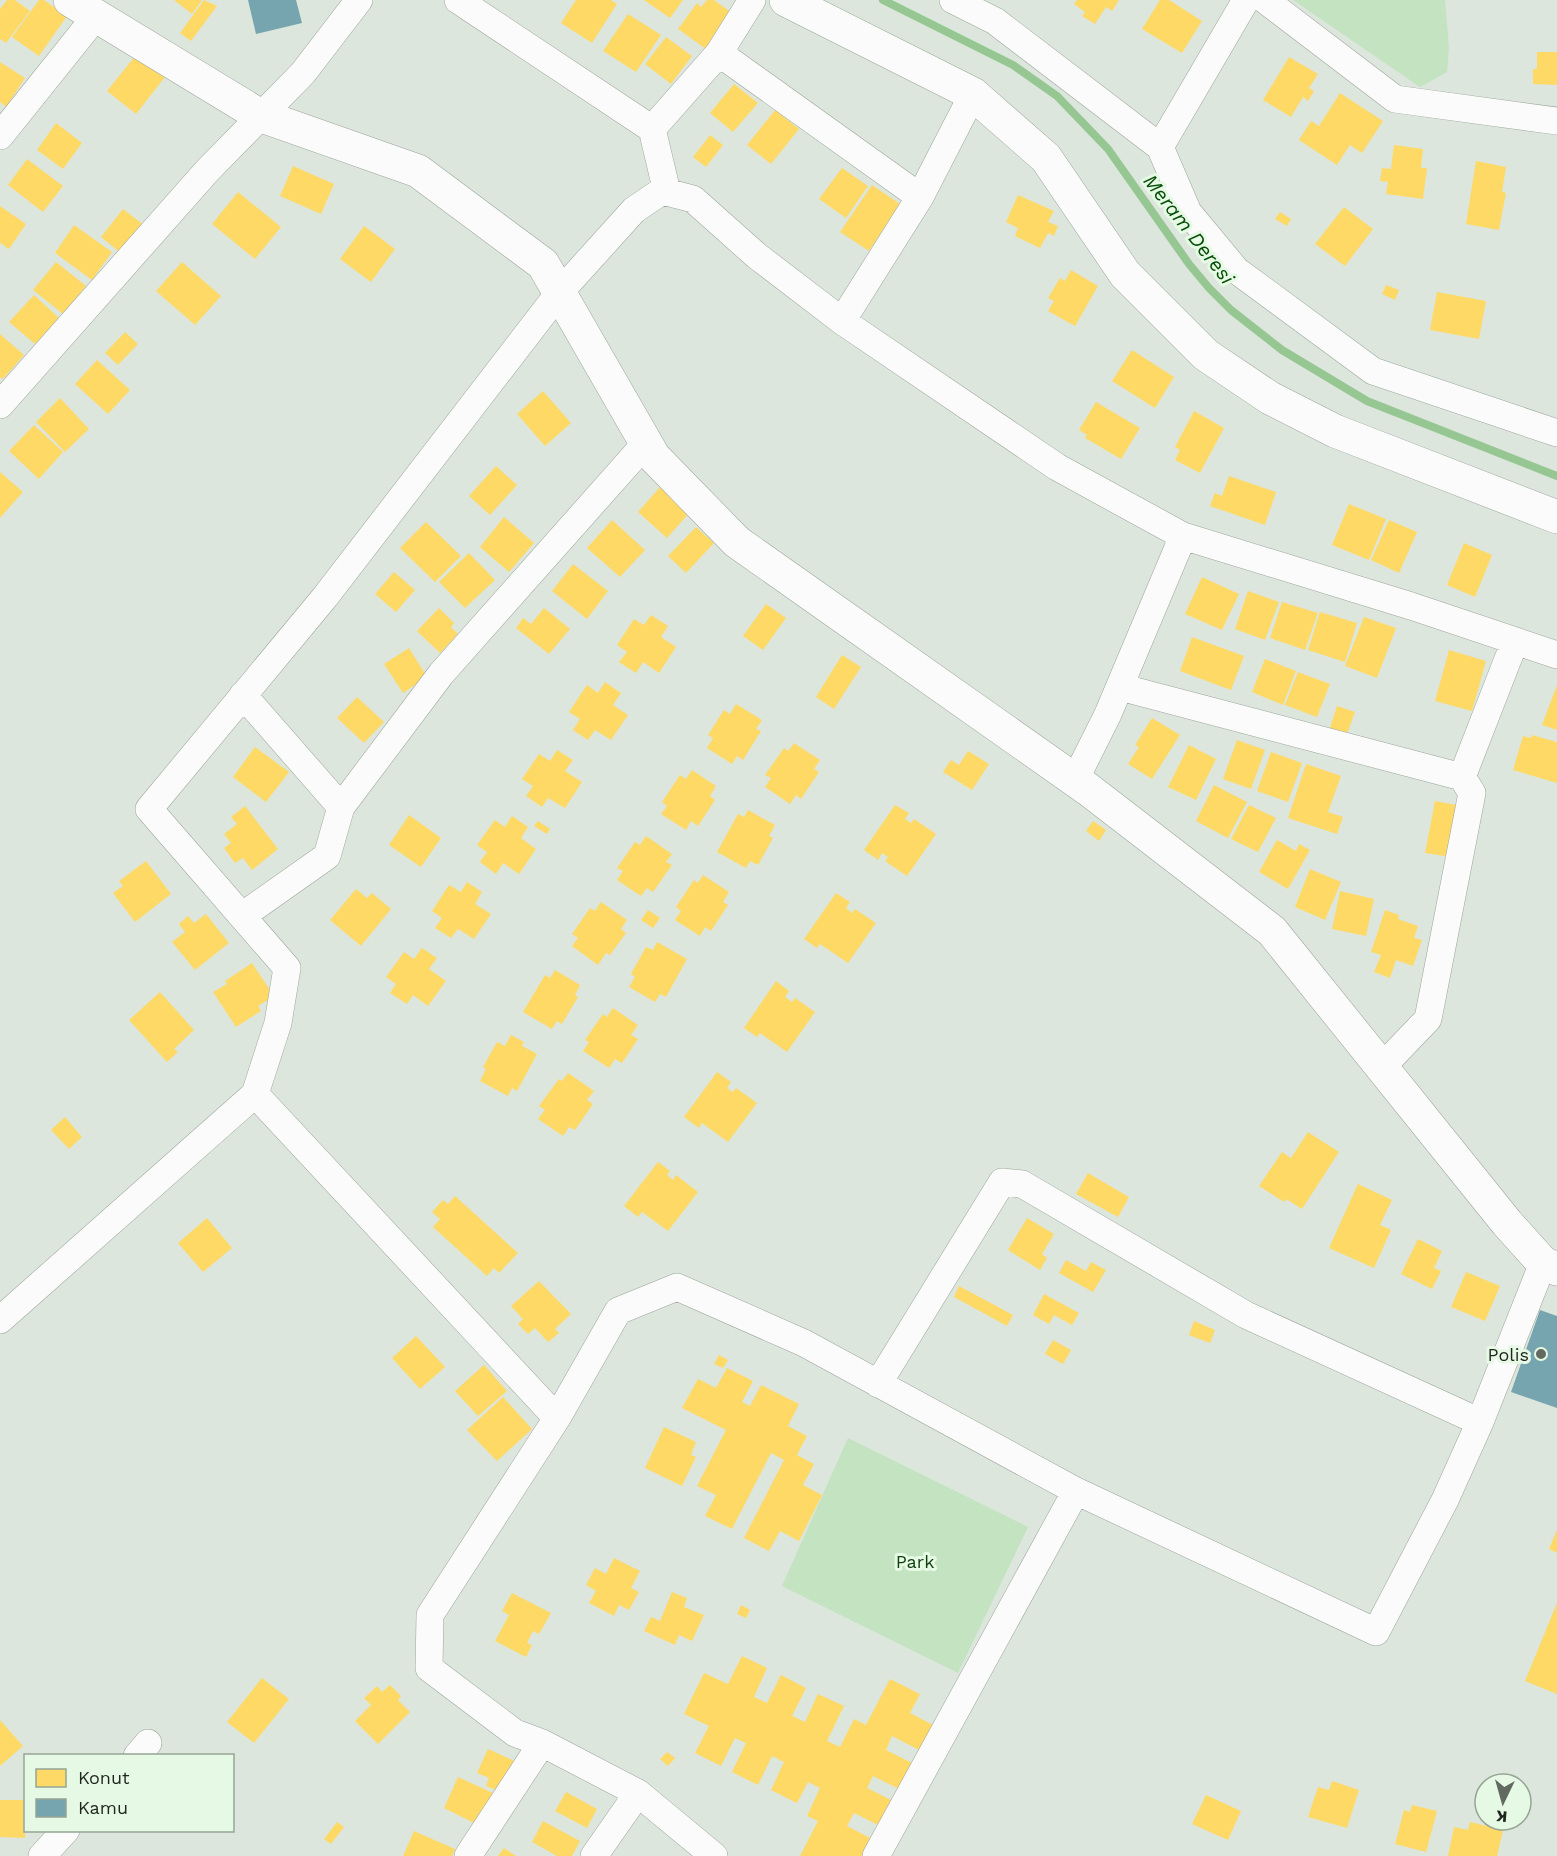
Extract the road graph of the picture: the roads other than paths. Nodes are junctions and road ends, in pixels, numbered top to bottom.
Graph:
1 (359, 0) edge
2 (458, 0) edge
3 (752, 0) edge
4 (786, 0) edge
5 (953, 0) edge
6 (1246, 0) edge
7 (1265, 0) edge
8 (84, 8) edge
9 (719, 53) junction
10 (973, 94) junction
11 (260, 114) junction
12 (1557, 121) edge
13 (652, 129) junction
14 (0, 136) edge
15 (1160, 147) junction
16 (667, 192) junction
17 (920, 197) junction
18 (559, 293) junction
19 (842, 321) junction
20 (0, 405) edge
21 (1557, 433) edge
22 (646, 443) junction
23 (1557, 518) edge
24 (1183, 536) junction
25 (1515, 641) junction
26 (1557, 655) edge
27 (1120, 687) junction
28 (243, 695) junction
29 (1462, 777) junction
30 (1075, 780) junction
31 (341, 807) junction
32 (242, 916) junction
33 (1382, 1068) junction
34 (255, 1094) junction
35 (1550, 1266) edge
36 (0, 1320) edge
37 (878, 1384) junction
38 (557, 1418) junction
39 (1480, 1422) junction
40 (1076, 1491) junction
41 (542, 1743) junction
42 (638, 1794) junction
43 (64, 1832) edge
44 (42, 1856) edge
45 (468, 1856) edge
46 (594, 1856) edge
47 (714, 1856) edge
48 (876, 1856) edge

1 - 11 street
2 - 13 street
3 - 9 street
4 - 10 street
5 - 15 street
6 - 15 street
7 - 12 street
8 - 11 street
8 - 14 street
9 - 13 street
9 - 17 street
10 - 17 street
10 - 23 street
11 - 18 street
11 - 20 street
13 - 16 street
15 - 21 street
16 - 18 street
16 - 19 street
17 - 19 street
18 - 22 street
18 - 28 street
19 - 24 street
22 - 30 street
22 - 31 street
24 - 25 street
24 - 27 street
25 - 26 street
25 - 29 street
27 - 29 street
27 - 30 street
28 - 31 street
28 - 32 street
29 - 33 street
30 - 33 street
31 - 32 street
32 - 34 street
33 - 35 street
34 - 36 street
34 - 38 street
35 - 39 street
37 - 38 street
37 - 39 street
37 - 40 street
38 - 41 street
39 - 40 street
40 - 48 street
41 - 42 street
41 - 45 street
42 - 46 street
42 - 47 street
43 - 44 street

